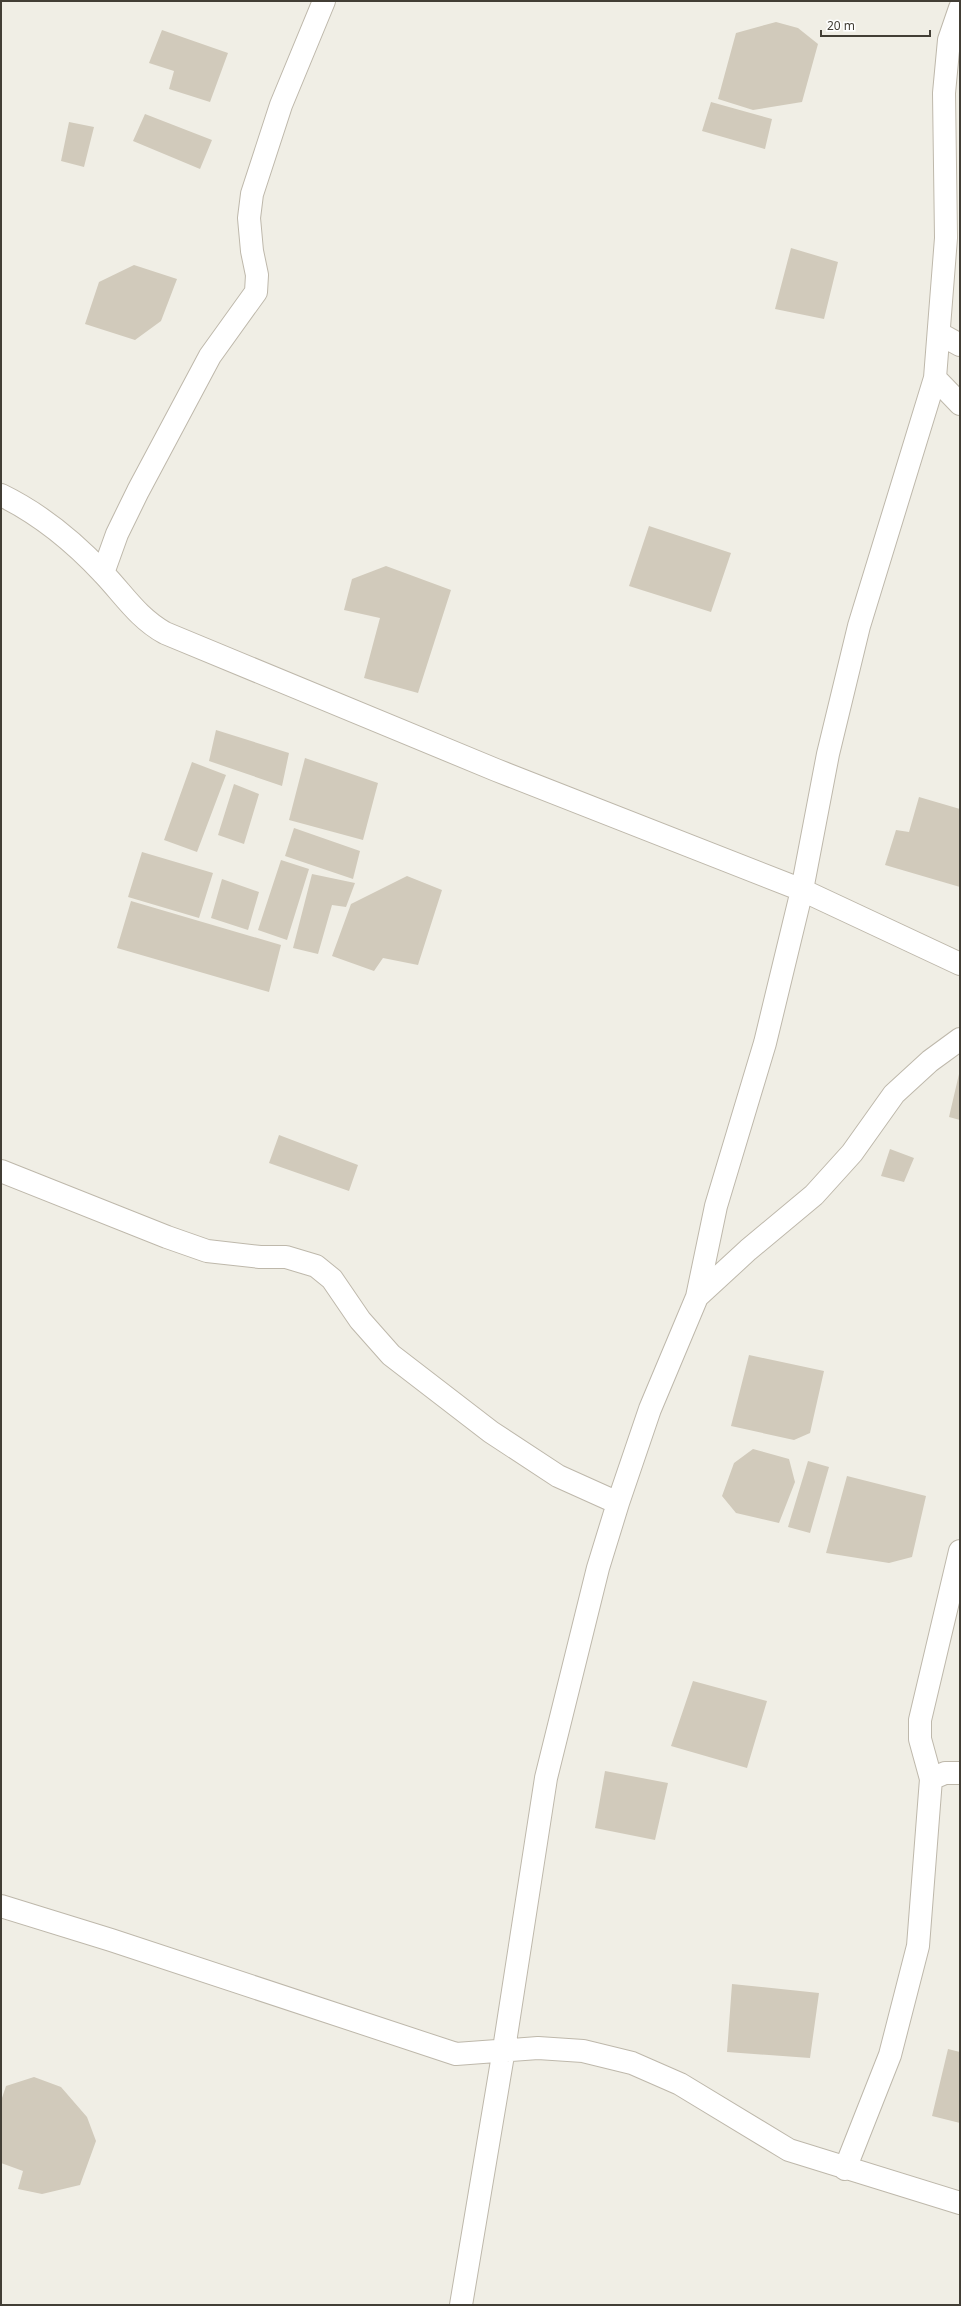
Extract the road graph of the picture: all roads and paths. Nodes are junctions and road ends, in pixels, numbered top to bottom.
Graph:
1 (324, 1) edge
2 (960, 8) edge
3 (940, 334) junction
4 (960, 345) edge
5 (935, 378) junction
6 (960, 404) edge
7 (1, 495) edge
8 (103, 573) junction
9 (802, 890) junction
10 (960, 964) edge
11 (960, 1039) edge
12 (1, 1171) edge
13 (697, 1297) junction
14 (618, 1503) junction
15 (960, 1551) edge
16 (960, 1773) edge
17 (931, 1779) junction
18 (1, 1906) edge
19 (504, 2049) junction
20 (845, 2169) junction
21 (960, 2203) edge
22 (461, 2305) edge

1 - 8 street
2 - 3 street
3 - 4 street
3 - 5 street
5 - 6 street
5 - 9 street
7 - 8 street
8 - 9 street
9 - 10 street
9 - 13 street
11 - 13 street
12 - 14 street
13 - 14 street
14 - 19 street
15 - 17 street
16 - 17 street
17 - 20 street
18 - 19 street
19 - 20 street
19 - 22 street
20 - 21 street

